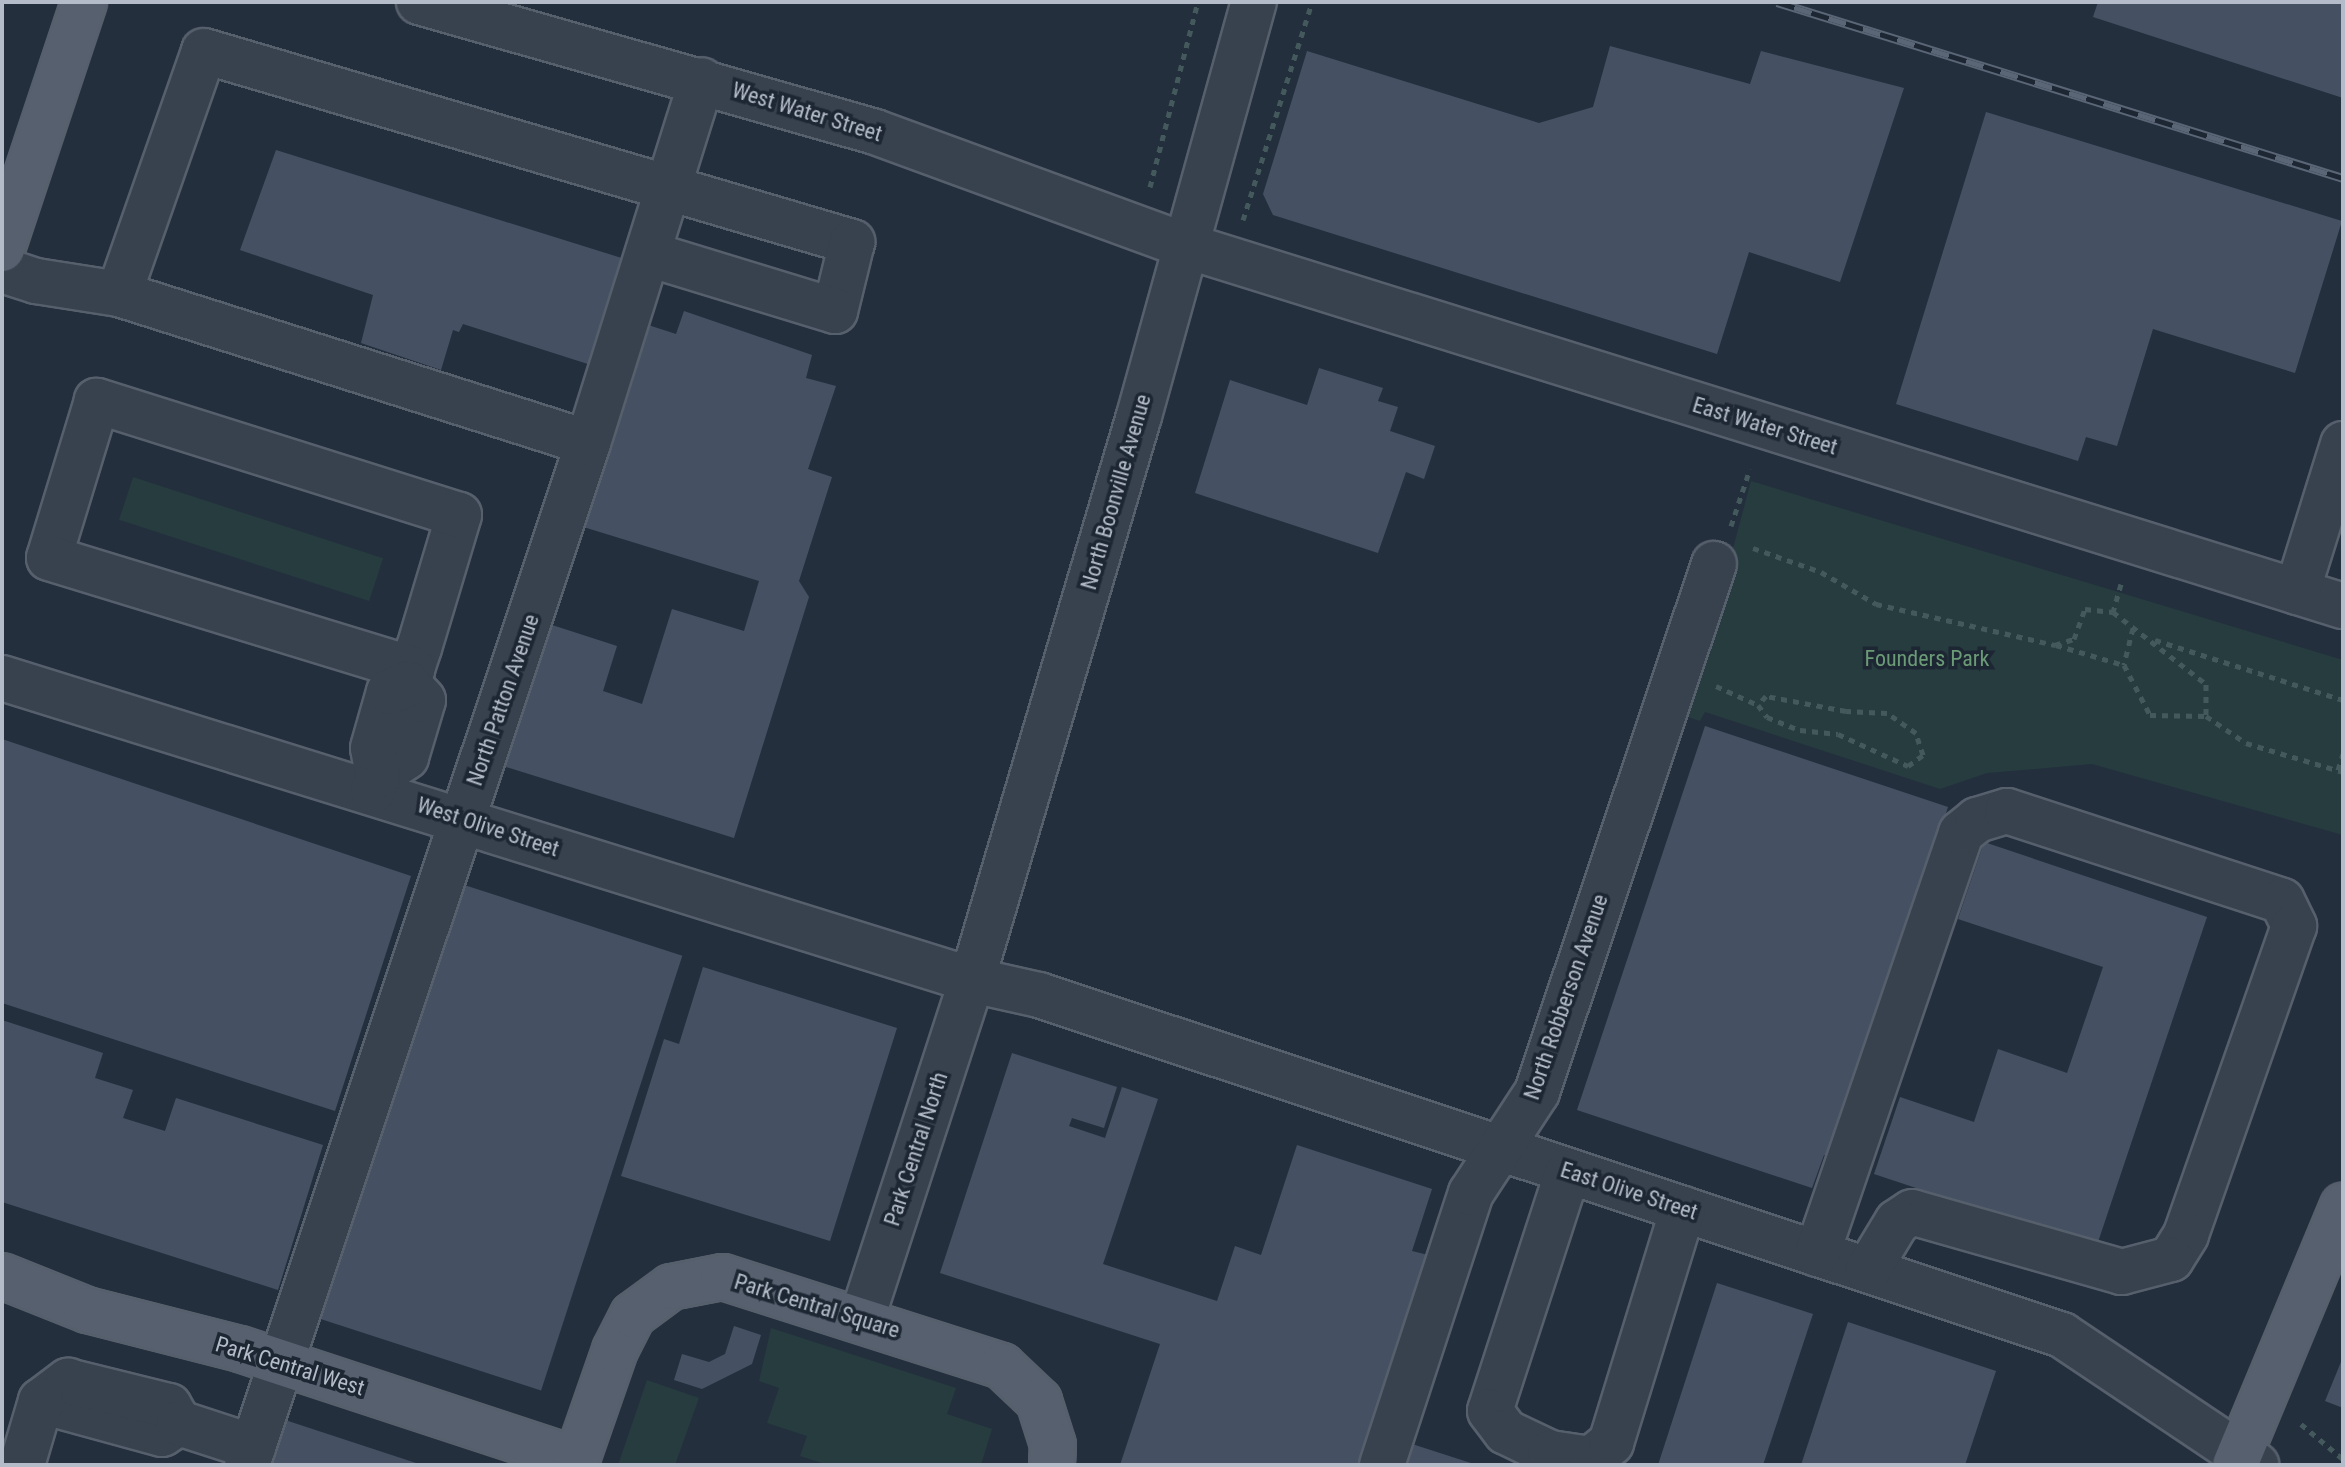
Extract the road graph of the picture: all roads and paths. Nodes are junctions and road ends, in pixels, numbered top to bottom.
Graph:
1 (84, 2) edge
2 (419, 2) edge
3 (1198, 2) edge
4 (1254, 2) edge
5 (1312, 2) edge
6 (702, 80) junction
7 (1136, 184) dead end
8 (669, 189) junction
9 (1243, 221) dead end
10 (1187, 246) junction
11 (2, 249) edge
12 (649, 254) junction
13 (2, 270) edge
14 (119, 294) junction
15 (588, 443) junction
16 (2343, 444) edge
17 (1750, 469) dead end
18 (1737, 508) dead end
19 (1732, 555) joint
20 (2121, 584) dead end
21 (2297, 592) junction
22 (2343, 606) edge
23 (2113, 612) junction
24 (2133, 628) junction
25 (2151, 638) junction
26 (2055, 645) junction
27 (2124, 665) junction
28 (1675, 668) junction
29 (410, 676) junction
30 (2, 678) edge
31 (2343, 700) edge
32 (1758, 705) junction
33 (2206, 716) junction
34 (2343, 754) edge
35 (2340, 771) edge
36 (376, 784) junction
37 (462, 819) junction
38 (972, 980) junction
39 (1502, 1148) junction
40 (1568, 1171) junction
41 (2343, 1206) edge
42 (1683, 1209) junction
43 (1817, 1254) junction
44 (1868, 1270) junction
45 (2, 1276) edge
46 (862, 1318) junction
47 (281, 1362) junction
48 (2305, 1414) dead end
49 (165, 1432) edge
50 (250, 1456) edge
51 (2343, 1459) edge
52 (2244, 1460) edge
53 (576, 1462) edge
54 (22, 1465) edge
55 (1052, 1465) edge
56 (1382, 1465) edge

1 - 11 main road
2 - 6 street, West Water Street
3 - 7 path
4 - 10 street, North Boonville Avenue
5 - 9 path
6 - 8 street, North Patton Avenue
6 - 10 street, West Water Street
8 - 12 street, North Patton Avenue
8 - 12 street
8 - 14 street
10 - 21 street, East Water Street
10 - 38 street, North Boonville Avenue
12 - 15 street, North Patton Avenue
13 - 14 street
14 - 15 street
15 - 37 street, North Patton Avenue
16 - 21 street
17 - 18 path
19 - 26 path
19 - 28 street, North Robberson Avenue
20 - 23 path
21 - 22 street, East Water Street
23 - 24 path
23 - 26 path
24 - 25 path
24 - 27 path
25 - 31 path
25 - 33 path
26 - 27 path
27 - 33 path
28 - 32 path
28 - 39 street, North Robberson Avenue
29 - 29 street
29 - 36 street
30 - 36 street, West Olive Street
32 - 32 path
33 - 35 path
34 - 35 path
36 - 37 street, West Olive Street
37 - 38 street, West Olive Street
37 - 47 street, North Patton Avenue
38 - 39 street, East Olive Street
38 - 46 street, Park Central North
39 - 40 street, East Olive Street
39 - 56 street, North Robberson Avenue
40 - 42 street, East Olive Street
40 - 42 street
41 - 52 main road
42 - 43 street, East Olive Street
43 - 44 street, East Olive Street
43 - 44 street
44 - 52 street, East Olive Street
45 - 47 main road, Park Central West
46 - 53 main road, Park Central Square
46 - 55 main road, Park Central Square
47 - 50 street, North Patton Avenue
47 - 53 main road, Park Central West
48 - 51 path
49 - 50 street
49 - 54 street

